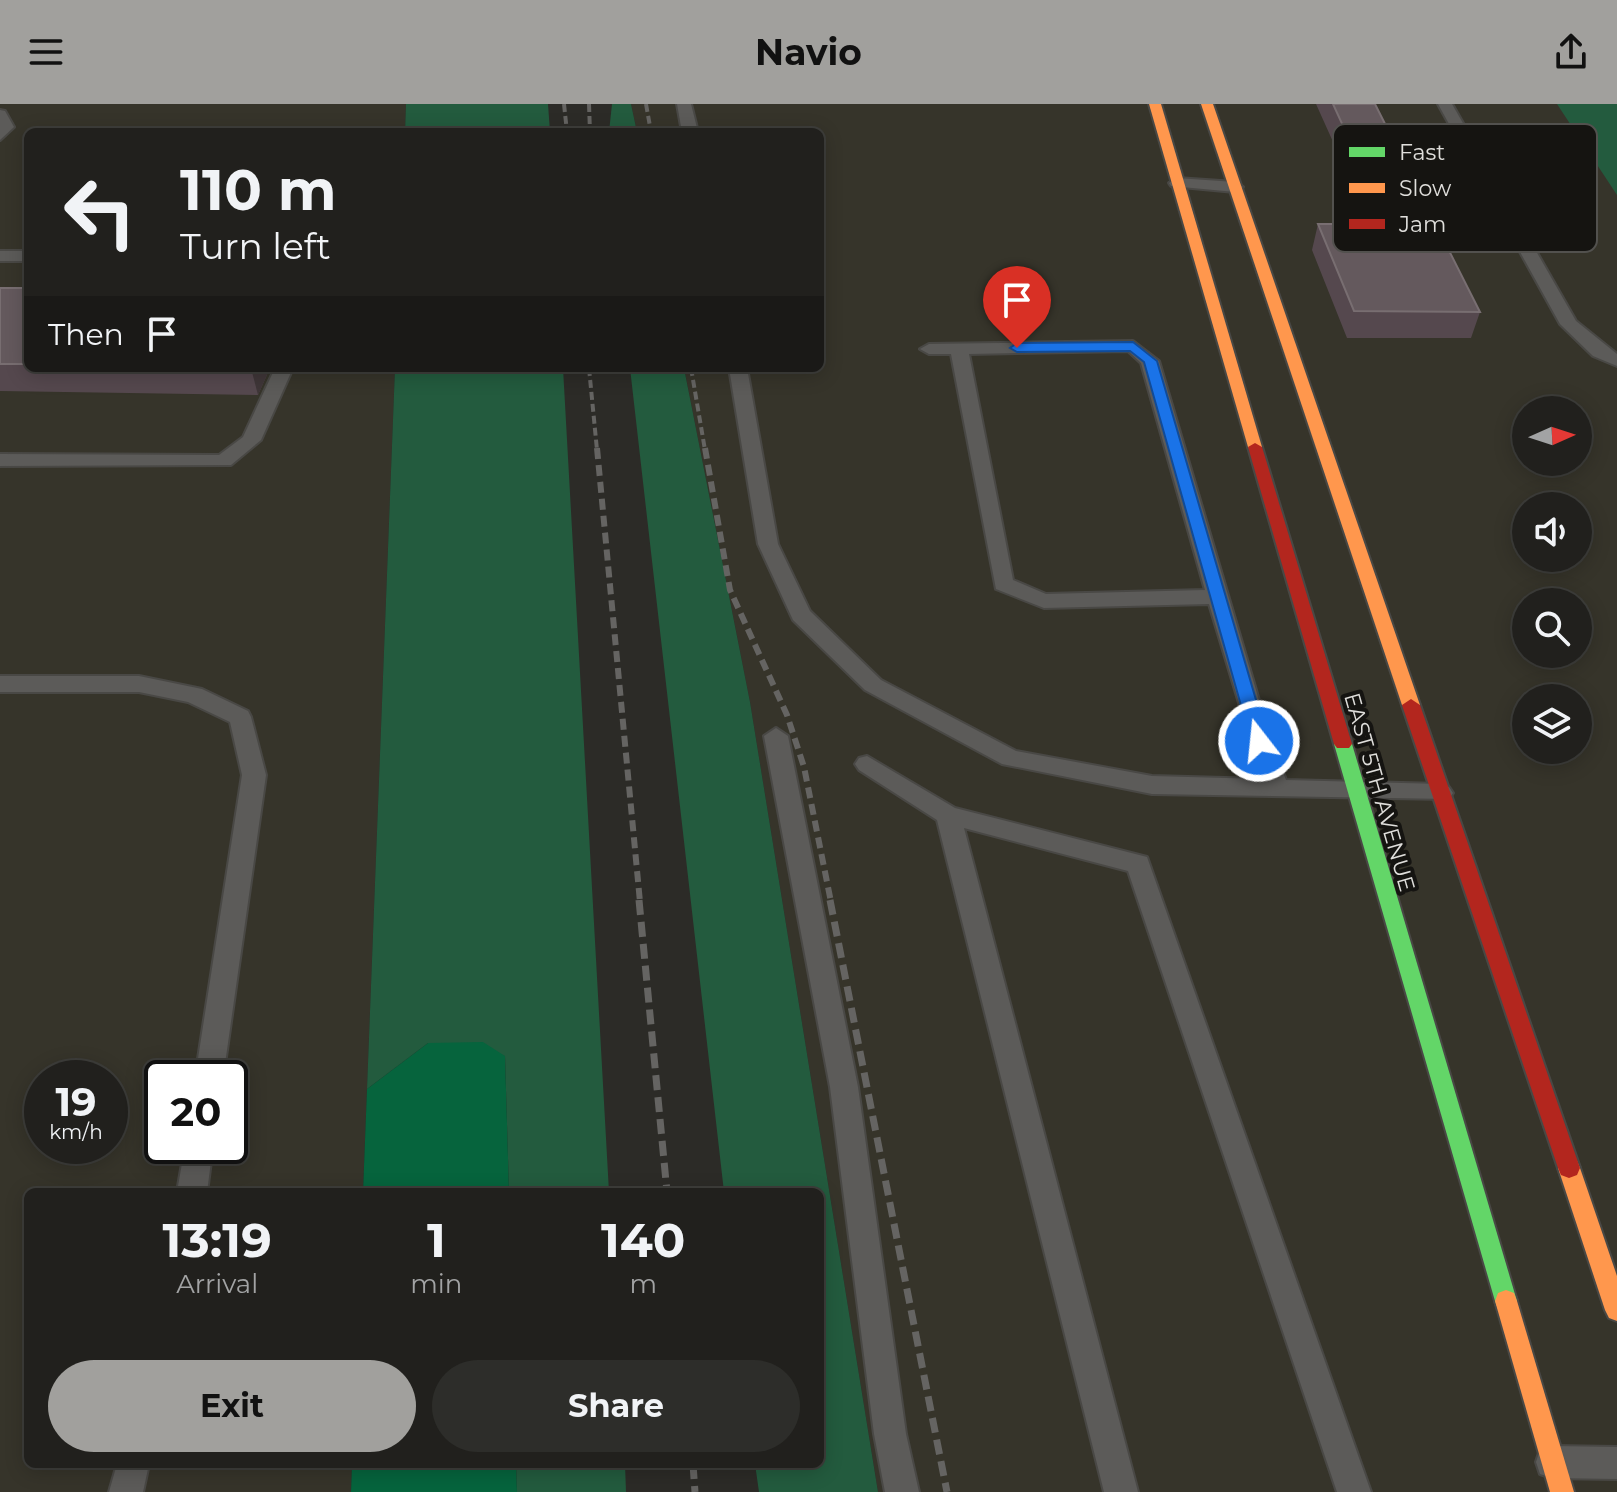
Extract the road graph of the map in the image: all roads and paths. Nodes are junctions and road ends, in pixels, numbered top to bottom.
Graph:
1 (684, 104) edge
2 (1155, 104) edge
3 (1207, 104) edge
4 (1445, 104) edge
5 (0, 114) edge
6 (1456, 124) edge
7 (689, 128) edge
8 (0, 135) edge
9 (1177, 183) junction
10 (1235, 187) junction
11 (1528, 252) edge
12 (0, 256) edge
13 (24, 256) edge
14 (959, 348) junction
15 (929, 349) dead end
16 (1617, 361) edge
17 (282, 372) edge
18 (739, 372) edge
19 (0, 460) edge
20 (1218, 597) junction
21 (0, 684) edge
22 (776, 736) dead end
23 (867, 764) dead end
24 (1277, 789) junction
25 (1355, 792) junction
26 (1441, 793) junction
27 (948, 815) junction
28 (212, 1060) edge
29 (196, 1164) edge
30 (193, 1188) edge
31 (1617, 1310) edge
32 (1617, 1463) edge
33 (132, 1468) edge
34 (1557, 1477) edge
35 (126, 1492) edge
36 (902, 1492) edge
37 (1121, 1492) edge
38 (1354, 1492) edge

1 - 7 lane
2 - 9 main road, EAST 5TH AVENUE
3 - 10 main road
4 - 6 lane
5 - 8 lane
9 - 10 lane
9 - 25 main road, EAST 5TH AVENUE
10 - 26 main road
11 - 16 lane
12 - 13 lane
14 - 15 lane
14 - 20 lane
14 - 20 lane
17 - 19 lane
18 - 24 lane
20 - 24 lane
21 - 28 lane
22 - 36 lane
23 - 27 lane
24 - 25 lane
25 - 26 lane
25 - 34 main road, EAST 5TH AVENUE
26 - 31 main road
27 - 37 lane
27 - 38 lane
29 - 30 lane
32 - 34 lane
33 - 35 lane

